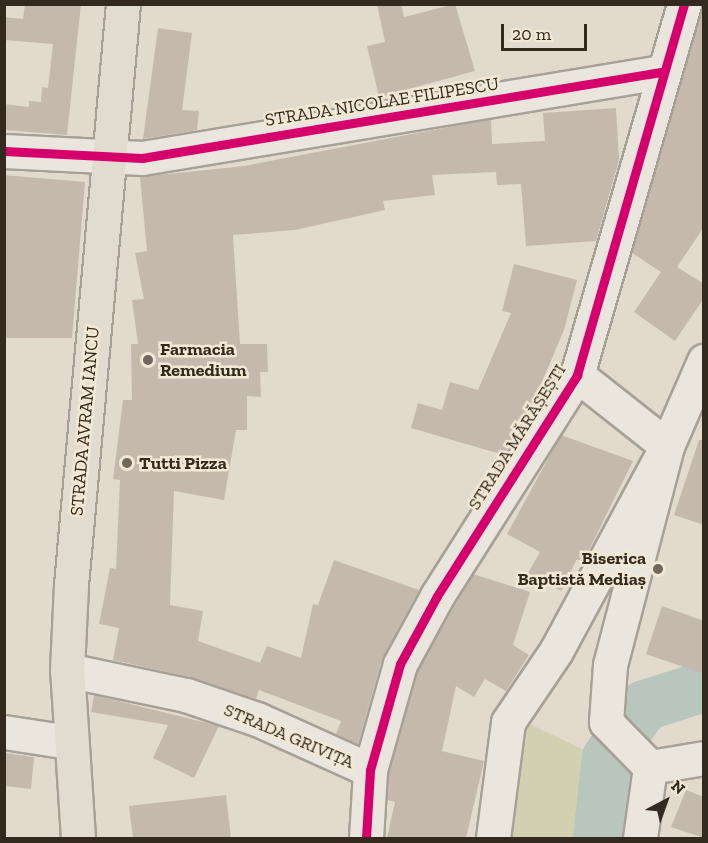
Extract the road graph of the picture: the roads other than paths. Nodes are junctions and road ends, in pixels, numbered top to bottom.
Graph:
1 (123, 4) edge
2 (684, 4) edge
3 (661, 72) junction
4 (4, 151) edge
5 (108, 159) junction
6 (704, 361) edge
7 (577, 375) junction
8 (668, 446) junction
9 (67, 670) junction
10 (4, 732) edge
11 (69, 742) junction
12 (704, 758) edge
13 (646, 761) junction
14 (370, 770) junction
15 (78, 838) edge
16 (366, 838) edge
17 (493, 838) edge
18 (640, 838) edge

1 - 5 main road, STRADA AVRAM IANCU
2 - 3 street, STRADA MĂRĂȘEȘTI
3 - 5 street, STRADA NICOLAE FILIPESCU
3 - 7 street, STRADA MĂRĂȘEȘTI
4 - 5 street, STRADA NICOLAE FILIPESCU
5 - 9 main road, STRADA AVRAM IANCU
6 - 8 street
7 - 8 street, STRADA MĂRĂȘEȘTI
7 - 14 street, STRADA MĂRĂȘEȘTI
8 - 13 street
8 - 17 street
9 - 11 main road, STRADA AVRAM IANCU
9 - 14 street, STRADA GRIVIȚA
10 - 11 street
11 - 15 main road, STRADA AVRAM IANCU
12 - 13 street
13 - 18 street
14 - 16 street, STRADA MĂRĂȘEȘTI

